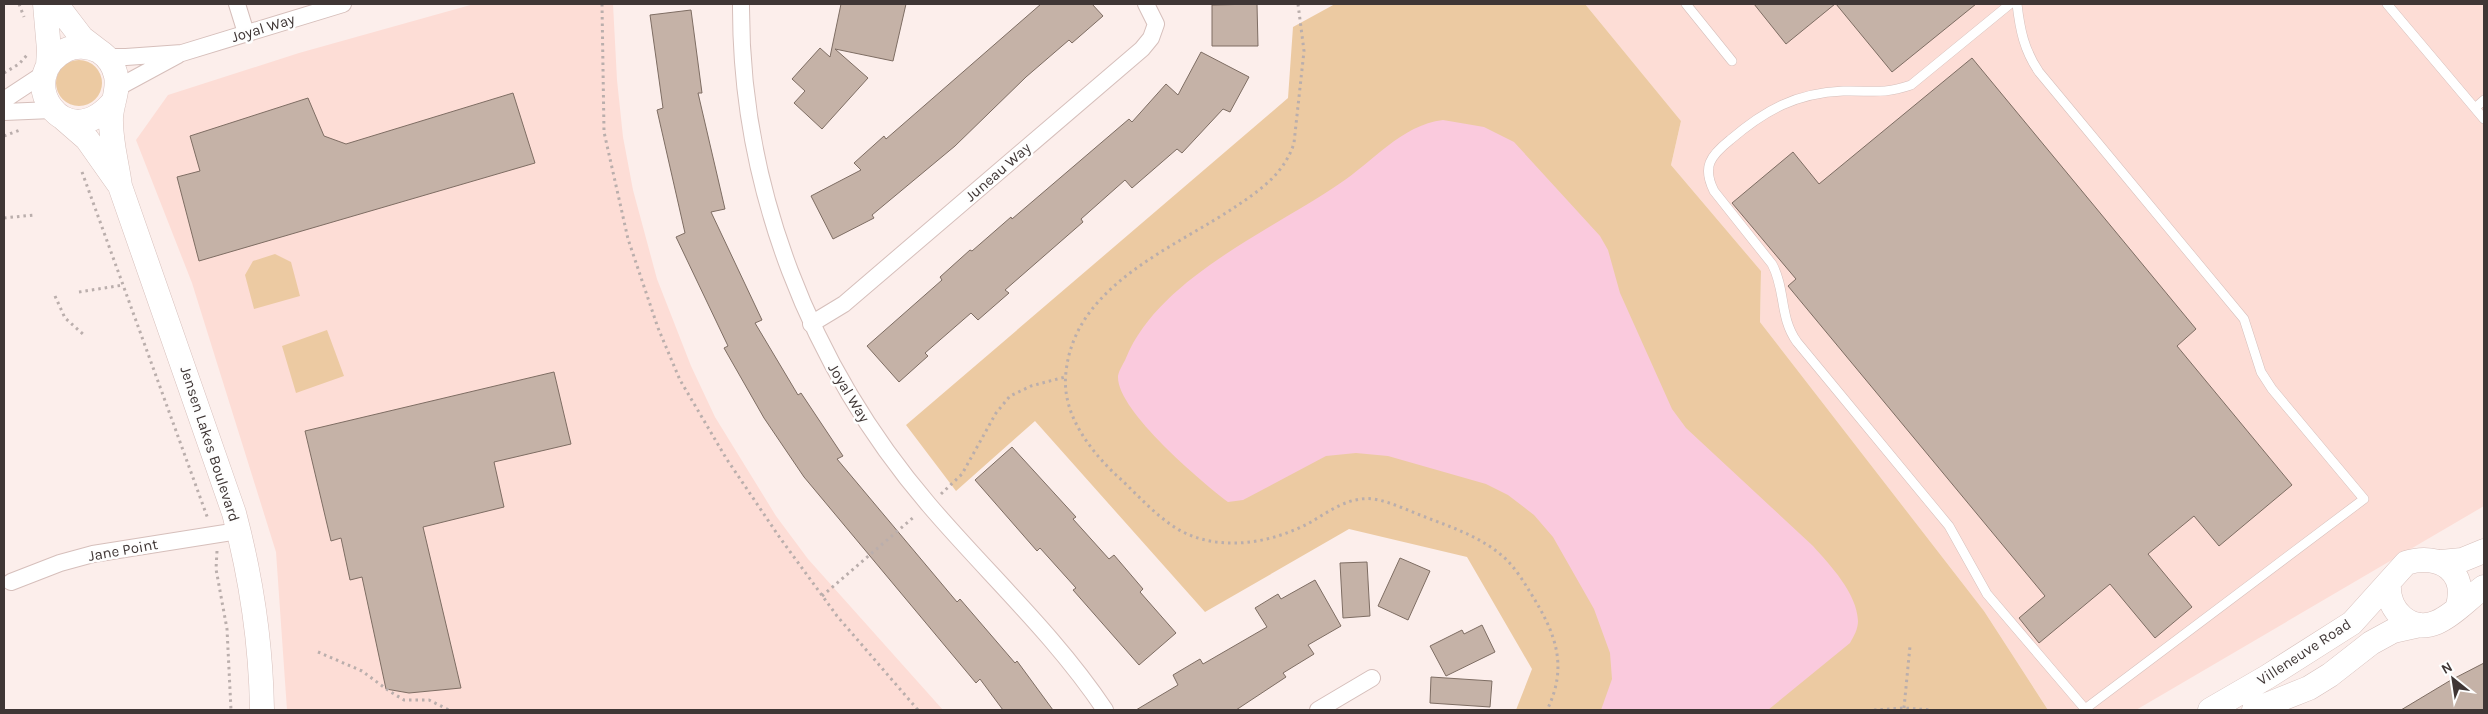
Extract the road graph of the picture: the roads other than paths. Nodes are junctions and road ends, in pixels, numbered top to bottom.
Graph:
1 (45, 4) edge
2 (56, 4) edge
3 (237, 4) edge
4 (343, 4) edge
5 (741, 4) edge
6 (1146, 4) edge
7 (1686, 4) edge
8 (2010, 4) edge
9 (2017, 4) edge
10 (2392, 6) edge
11 (246, 33) junction
12 (182, 53) junction
13 (102, 54) junction
14 (1732, 61) dead end
15 (46, 69) junction
16 (115, 94) junction
17 (4, 100) edge
18 (2484, 100) edge
19 (2474, 108) junction
20 (4, 112) edge
21 (58, 115) junction
22 (2484, 119) edge
23 (120, 186) junction
24 (811, 324) junction
25 (238, 530) junction
26 (2484, 551) edge
27 (2441, 562) junction
28 (11, 582) dead end
29 (2389, 583) junction
30 (2484, 587) edge
31 (2457, 609) junction
32 (2420, 625) junction
33 (1372, 678) dead end
34 (262, 710) edge
35 (1105, 710) edge
36 (1318, 710) edge
37 (2086, 710) edge
38 (2210, 710) edge
39 (2254, 710) edge

1 - 15 street
2 - 13 street
3 - 11 street
4 - 11 street, Joyal Way
5 - 24 street, Joyal Way
6 - 24 street, Juneau Way
7 - 14 lane
8 - 37 lane
9 - 37 lane
10 - 19 lane
11 - 12 street, Joyal Way
12 - 13 street, Joyal Way
12 - 16 street, Joyal Way
13 - 15 street
13 - 16 street
15 - 17 street
15 - 21 street
16 - 21 street
16 - 23 street, Jensen Lakes Boulevard
18 - 19 lane
19 - 22 lane
20 - 21 street
21 - 23 street, Jensen Lakes Boulevard
23 - 25 street, Jensen Lakes Boulevard
24 - 35 street, Joyal Way
25 - 28 street, Jane Point
25 - 34 street, Jensen Lakes Boulevard
26 - 27 street
27 - 29 street
27 - 31 street
29 - 32 street
29 - 38 street, Villeneuve Road
30 - 31 street
31 - 32 street
32 - 39 street, Villeneuve Road
33 - 36 street

